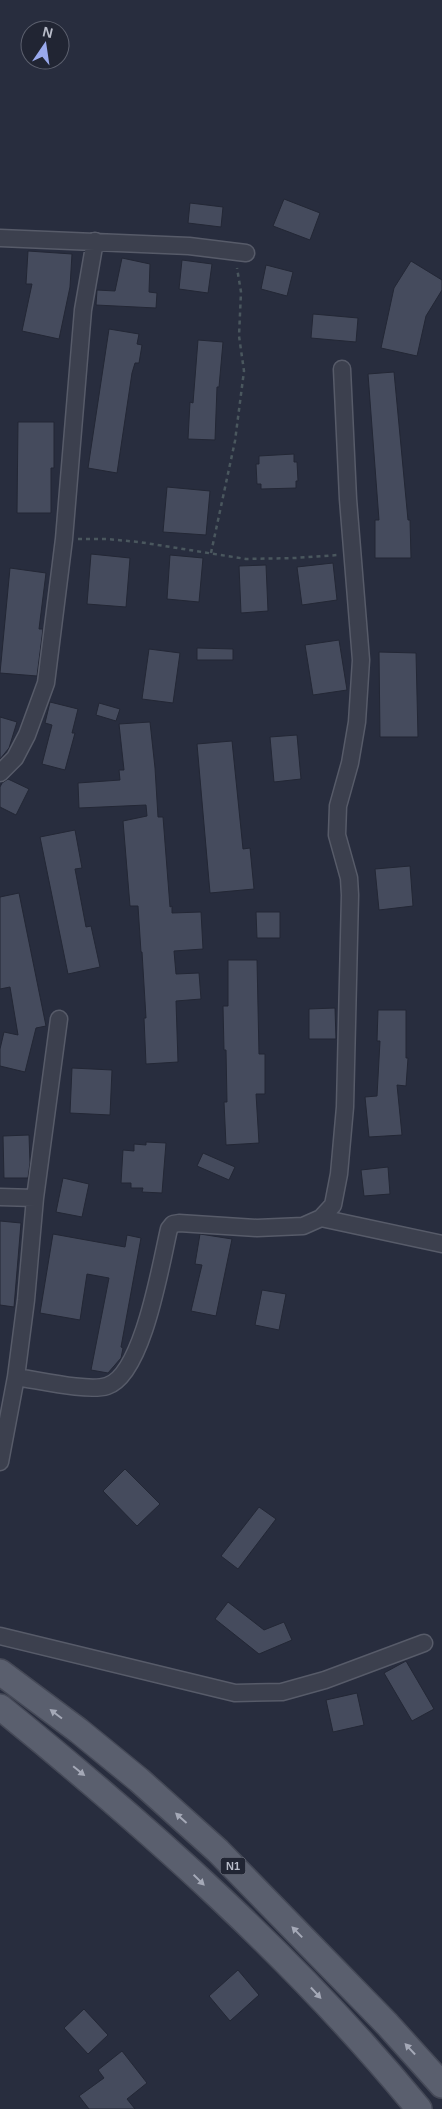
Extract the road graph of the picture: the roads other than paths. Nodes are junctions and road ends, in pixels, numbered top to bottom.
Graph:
1 (0, 238) edge
2 (96, 241) junction
3 (240, 252) road end
4 (342, 369) dead end
5 (0, 773) edge
6 (59, 1019) dead end
7 (0, 1197) edge
8 (34, 1198) junction
9 (321, 1218) junction
10 (442, 1244) edge
11 (16, 1377) junction
12 (0, 1462) edge
13 (0, 1636) edge
14 (424, 1643) dead end
15 (0, 1672) edge
16 (0, 1707) edge
17 (442, 2086) edge
18 (419, 2109) edge

1 - 2 street
2 - 3 street
2 - 5 street
4 - 9 street
6 - 8 street
7 - 8 street
8 - 11 street
9 - 10 street
9 - 11 street
11 - 12 street
13 - 14 street
17 -> 15 main road, N1
16 -> 18 main road, N1

